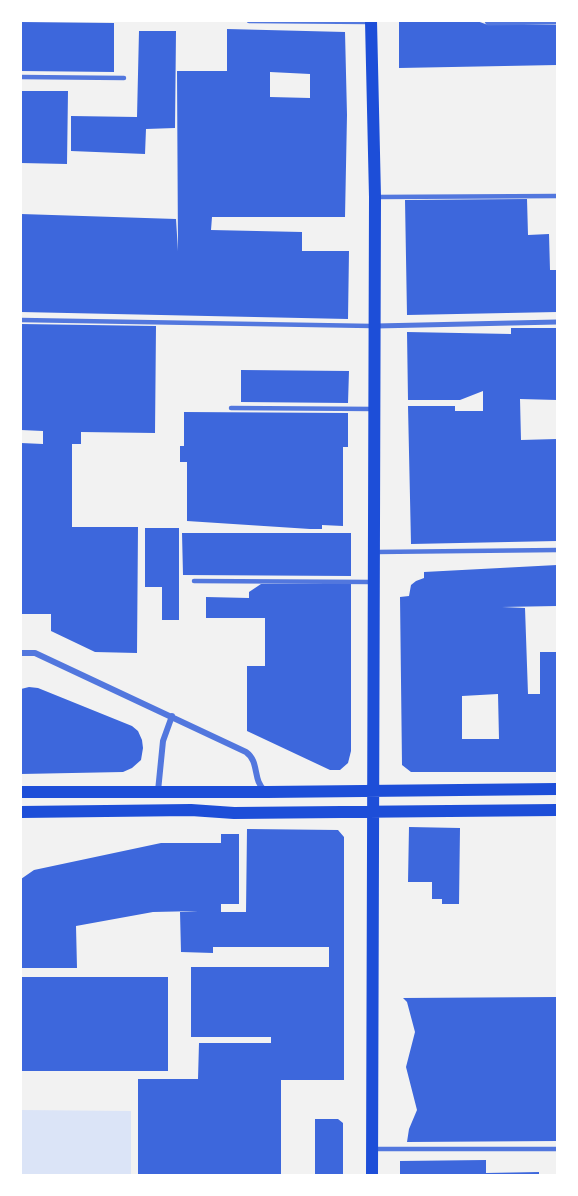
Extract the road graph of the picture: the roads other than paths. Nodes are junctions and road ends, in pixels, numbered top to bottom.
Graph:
1 (249, 21) edge
2 (487, 21) edge
3 (371, 22) edge
4 (557, 22) edge
5 (21, 77) edge
6 (124, 78) dead end
7 (557, 196) edge
8 (375, 197) junction
9 (21, 320) edge
10 (557, 322) edge
11 (374, 326) junction
12 (231, 408) dead end
13 (374, 409) junction
14 (557, 550) edge
15 (373, 552) junction
16 (194, 581) dead end
17 (373, 582) junction
18 (21, 653) edge
19 (172, 716) junction
20 (557, 789) edge
21 (158, 791) junction
22 (373, 791) junction
23 (21, 792) edge
24 (267, 792) junction
25 (557, 810) edge
26 (21, 812) edge
27 (373, 812) junction
28 (500, 1141) dead end
29 (372, 1149) junction
30 (497, 1149) junction
31 (557, 1149) edge
32 (372, 1175) edge

1 - 3 lane
2 - 4 street
3 - 8 main road
5 - 6 lane
7 - 8 lane
8 - 11 main road
9 - 11 lane
10 - 11 street
11 - 13 main road
12 - 13 lane
13 - 15 main road
14 - 15 lane
15 - 17 main road
16 - 17 lane
17 - 22 main road
18 - 19 street
19 - 21 street
19 - 24 street
20 - 22 main road
21 - 23 main road
21 - 24 main road
22 - 24 main road
22 - 27 main road
25 - 27 main road
26 - 27 main road
27 - 29 main road
28 - 30 lane
29 - 30 lane
29 - 32 main road
30 - 31 lane

